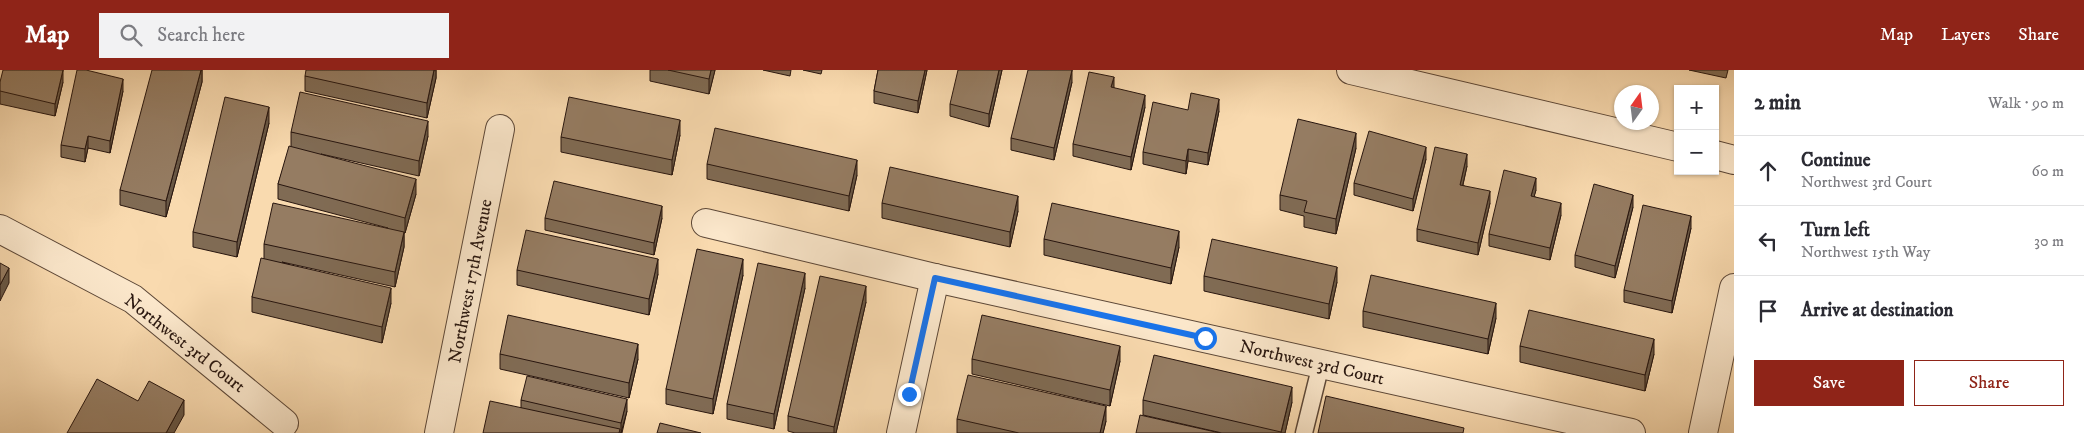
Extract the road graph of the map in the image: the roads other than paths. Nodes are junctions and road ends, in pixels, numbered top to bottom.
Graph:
1 (1351, 70) edge
2 (1380, 73) edge
3 (500, 129) dead end
4 (1674, 146) edge
5 (1719, 156) edge
6 (1734, 160) edge
7 (706, 223) dead end
8 (0, 229) edge
9 (935, 278) junction
10 (1734, 288) edge
11 (1321, 364) junction
12 (284, 423) dead end
13 (439, 433) edge
14 (901, 433) edge
15 (1304, 433) edge
16 (1631, 433) edge
17 (1703, 433) edge

1 - 2 street
2 - 4 street
3 - 13 street, Northwest 17th Avenue
5 - 6 street
7 - 9 street, Northwest 3rd Court
8 - 12 street, Northwest 3rd Court
9 - 11 street, Northwest 3rd Court
9 - 14 street
10 - 17 street
11 - 15 lane
11 - 16 street, Northwest 3rd Court

